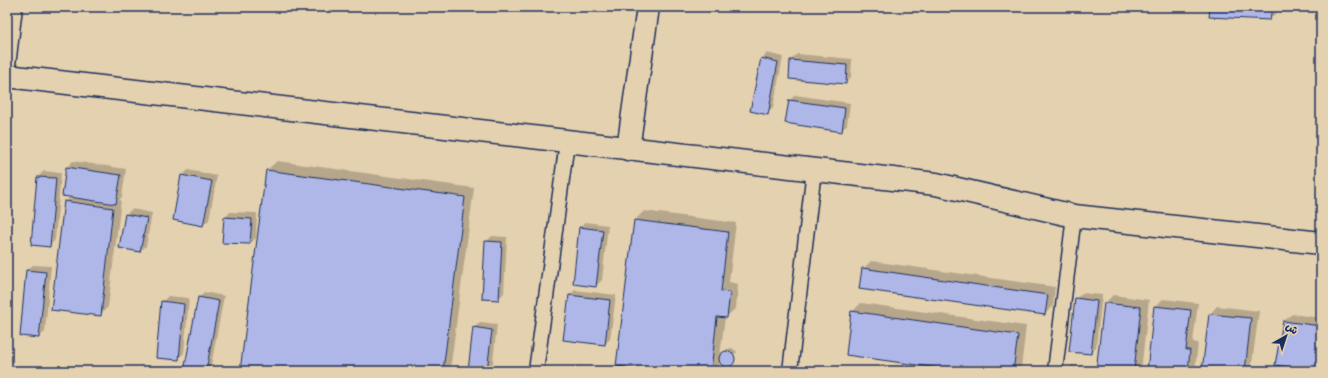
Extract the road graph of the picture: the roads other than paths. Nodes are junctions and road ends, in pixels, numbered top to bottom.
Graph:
1 (15, 7) edge
2 (648, 7) edge
3 (7, 75) edge
4 (567, 142) junction
5 (628, 148) junction
6 (814, 170) junction
7 (1074, 216) junction
8 (1321, 243) edge
9 (536, 371) edge
10 (790, 371) edge
11 (1055, 371) edge

1 - 3 lane
2 - 5 street
3 - 4 street
4 - 5 street
4 - 9 lane
5 - 6 street
6 - 7 street
6 - 10 lane
7 - 8 street
7 - 11 lane

